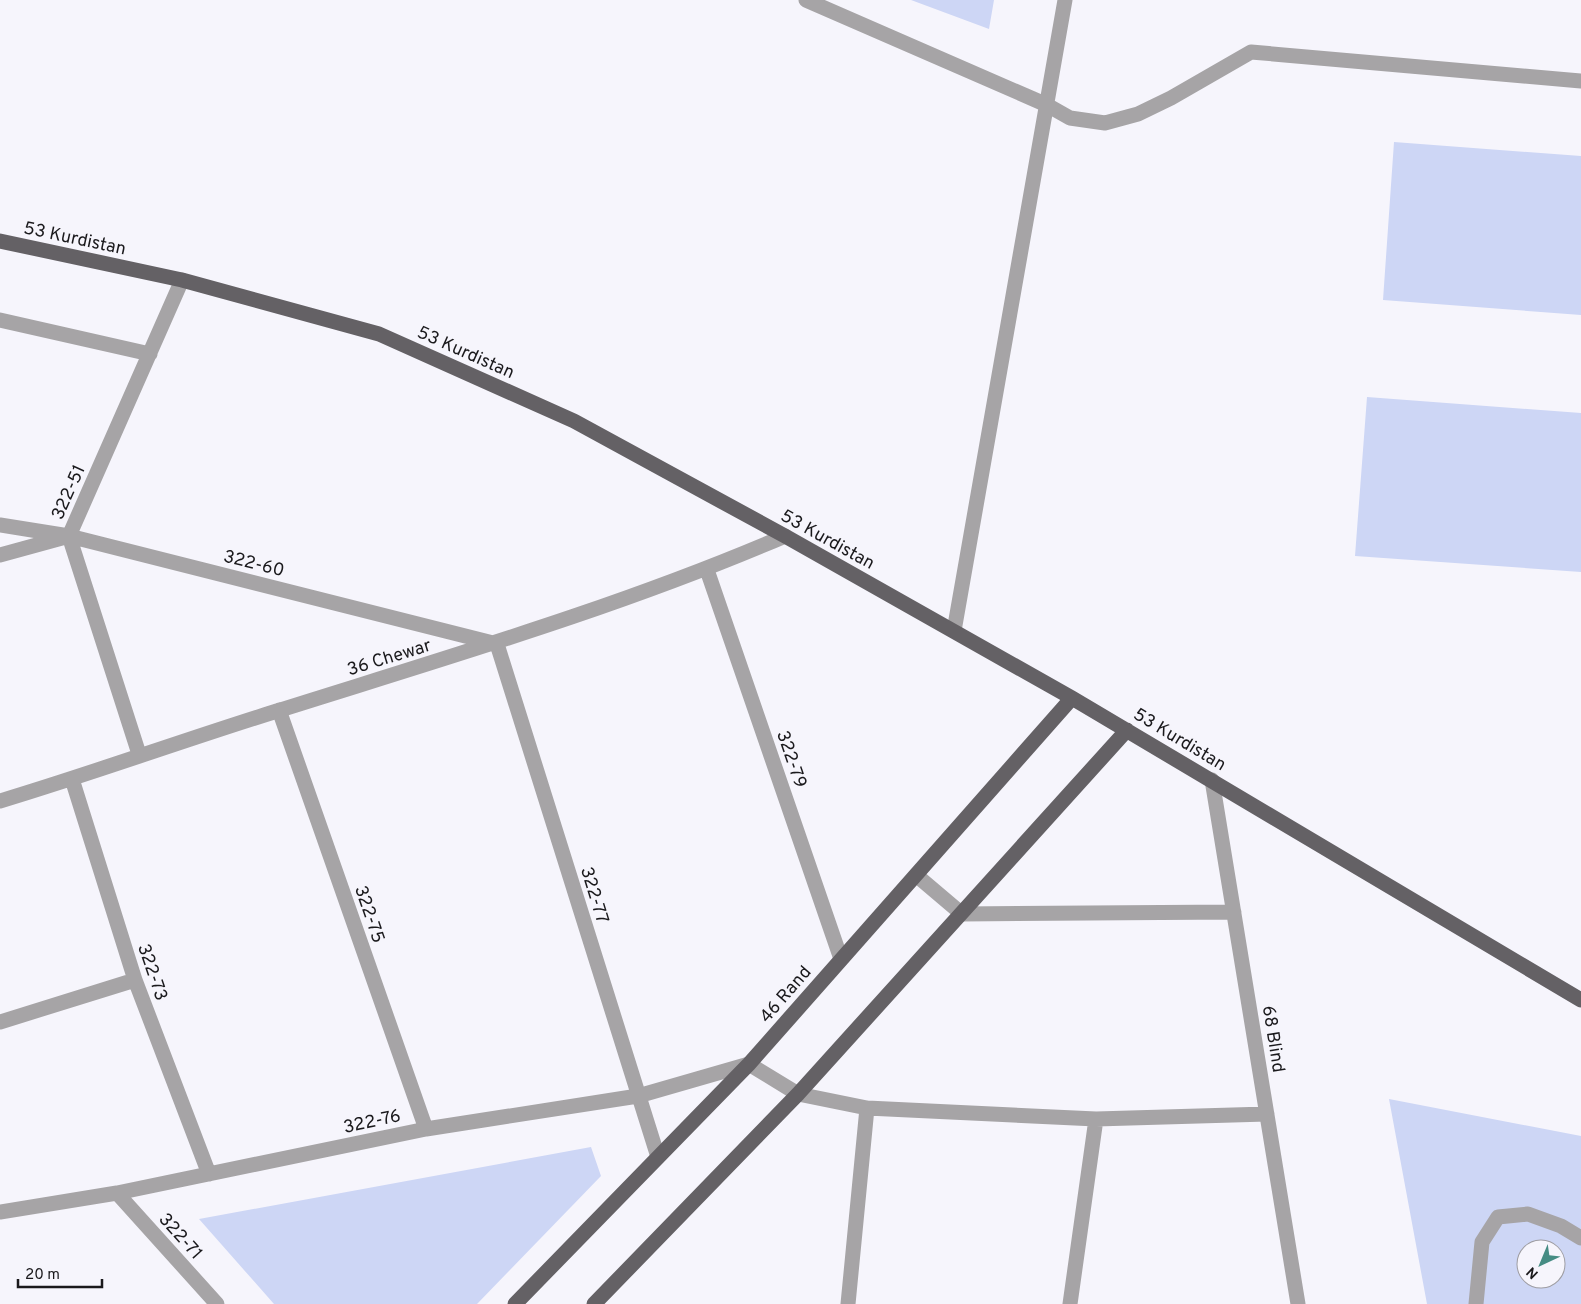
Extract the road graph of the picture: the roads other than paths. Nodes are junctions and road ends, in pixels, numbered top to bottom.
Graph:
1 (806, 0) edge
2 (1066, 0) edge
3 (1581, 81) edge
4 (1046, 105) junction
5 (0, 241) edge
6 (182, 280) junction
7 (0, 320) edge
8 (150, 354) junction
9 (0, 525) edge
10 (69, 536) junction
11 (785, 536) junction
12 (0, 555) edge
13 (707, 570) junction
14 (954, 631) junction
15 (497, 644) junction
16 (1072, 698) junction
17 (279, 710) junction
18 (1127, 730) junction
19 (139, 754) junction
20 (72, 779) junction
21 (1212, 780) junction
22 (0, 801) edge
23 (916, 875) junction
24 (1234, 912) junction
25 (962, 914) junction
26 (841, 960) junction
27 (135, 980) junction
28 (1581, 1000) edge
29 (0, 1022) edge
30 (749, 1064) junction
31 (798, 1094) junction
32 (638, 1096) junction
33 (867, 1108) junction
34 (1267, 1114) junction
35 (1096, 1119) junction
36 (426, 1129) junction
37 (658, 1157) junction
38 (210, 1174) junction
39 (117, 1193) junction
40 (0, 1212) edge
41 (1581, 1238) edge
42 (217, 1304) edge
43 (515, 1304) edge
44 (594, 1304) edge
45 (848, 1304) edge
46 (1070, 1304) edge
47 (1298, 1304) edge
48 (1476, 1304) edge

1 - 4 street
2 - 4 street
3 - 4 street
4 - 14 street
5 - 6 main road, 53 Kurdistan
6 - 8 street, 322-51
6 - 11 main road, 53 Kurdistan
7 - 8 street
8 - 10 street, 322-51
9 - 10 street, 322-60
10 - 12 street
10 - 15 street, 322-60
10 - 19 street, 322-51
11 - 13 street, 36 Chewar
11 - 14 main road, 53 Kurdistan
13 - 15 street, 36 Chewar
13 - 26 street, 322-79
14 - 16 main road, 53 Kurdistan
15 - 17 street, 36 Chewar
15 - 32 street, 322-77
16 - 18 main road, 53 Kurdistan
16 - 23 main road, 46 Rand
17 - 19 street, 36 Chewar
17 - 36 street, 322-75
18 - 21 main road, 53 Kurdistan
18 - 25 main road
19 - 20 street, 36 Chewar
20 - 22 street, 36 Chewar
20 - 27 street, 322-73
21 - 24 street, 68 Blind
21 - 28 main road, 53 Kurdistan
23 - 25 street
23 - 26 main road, 46 Rand
24 - 25 street
24 - 34 street, 68 Blind
25 - 31 main road
26 - 30 main road, 46 Rand
27 - 29 street
27 - 38 street, 322-73
30 - 31 street
30 - 32 street, 322-76
30 - 37 main road, 46 Rand
31 - 33 street
31 - 44 main road
32 - 36 street, 322-76
32 - 37 street, 322-77
33 - 35 street
33 - 45 street
34 - 35 street
34 - 47 street, 68 Blind
35 - 46 street
36 - 38 street, 322-76
37 - 43 main road, 46 Rand
38 - 39 street, 322-76
39 - 40 street, 322-76
39 - 42 street, 322-71
41 - 48 street

